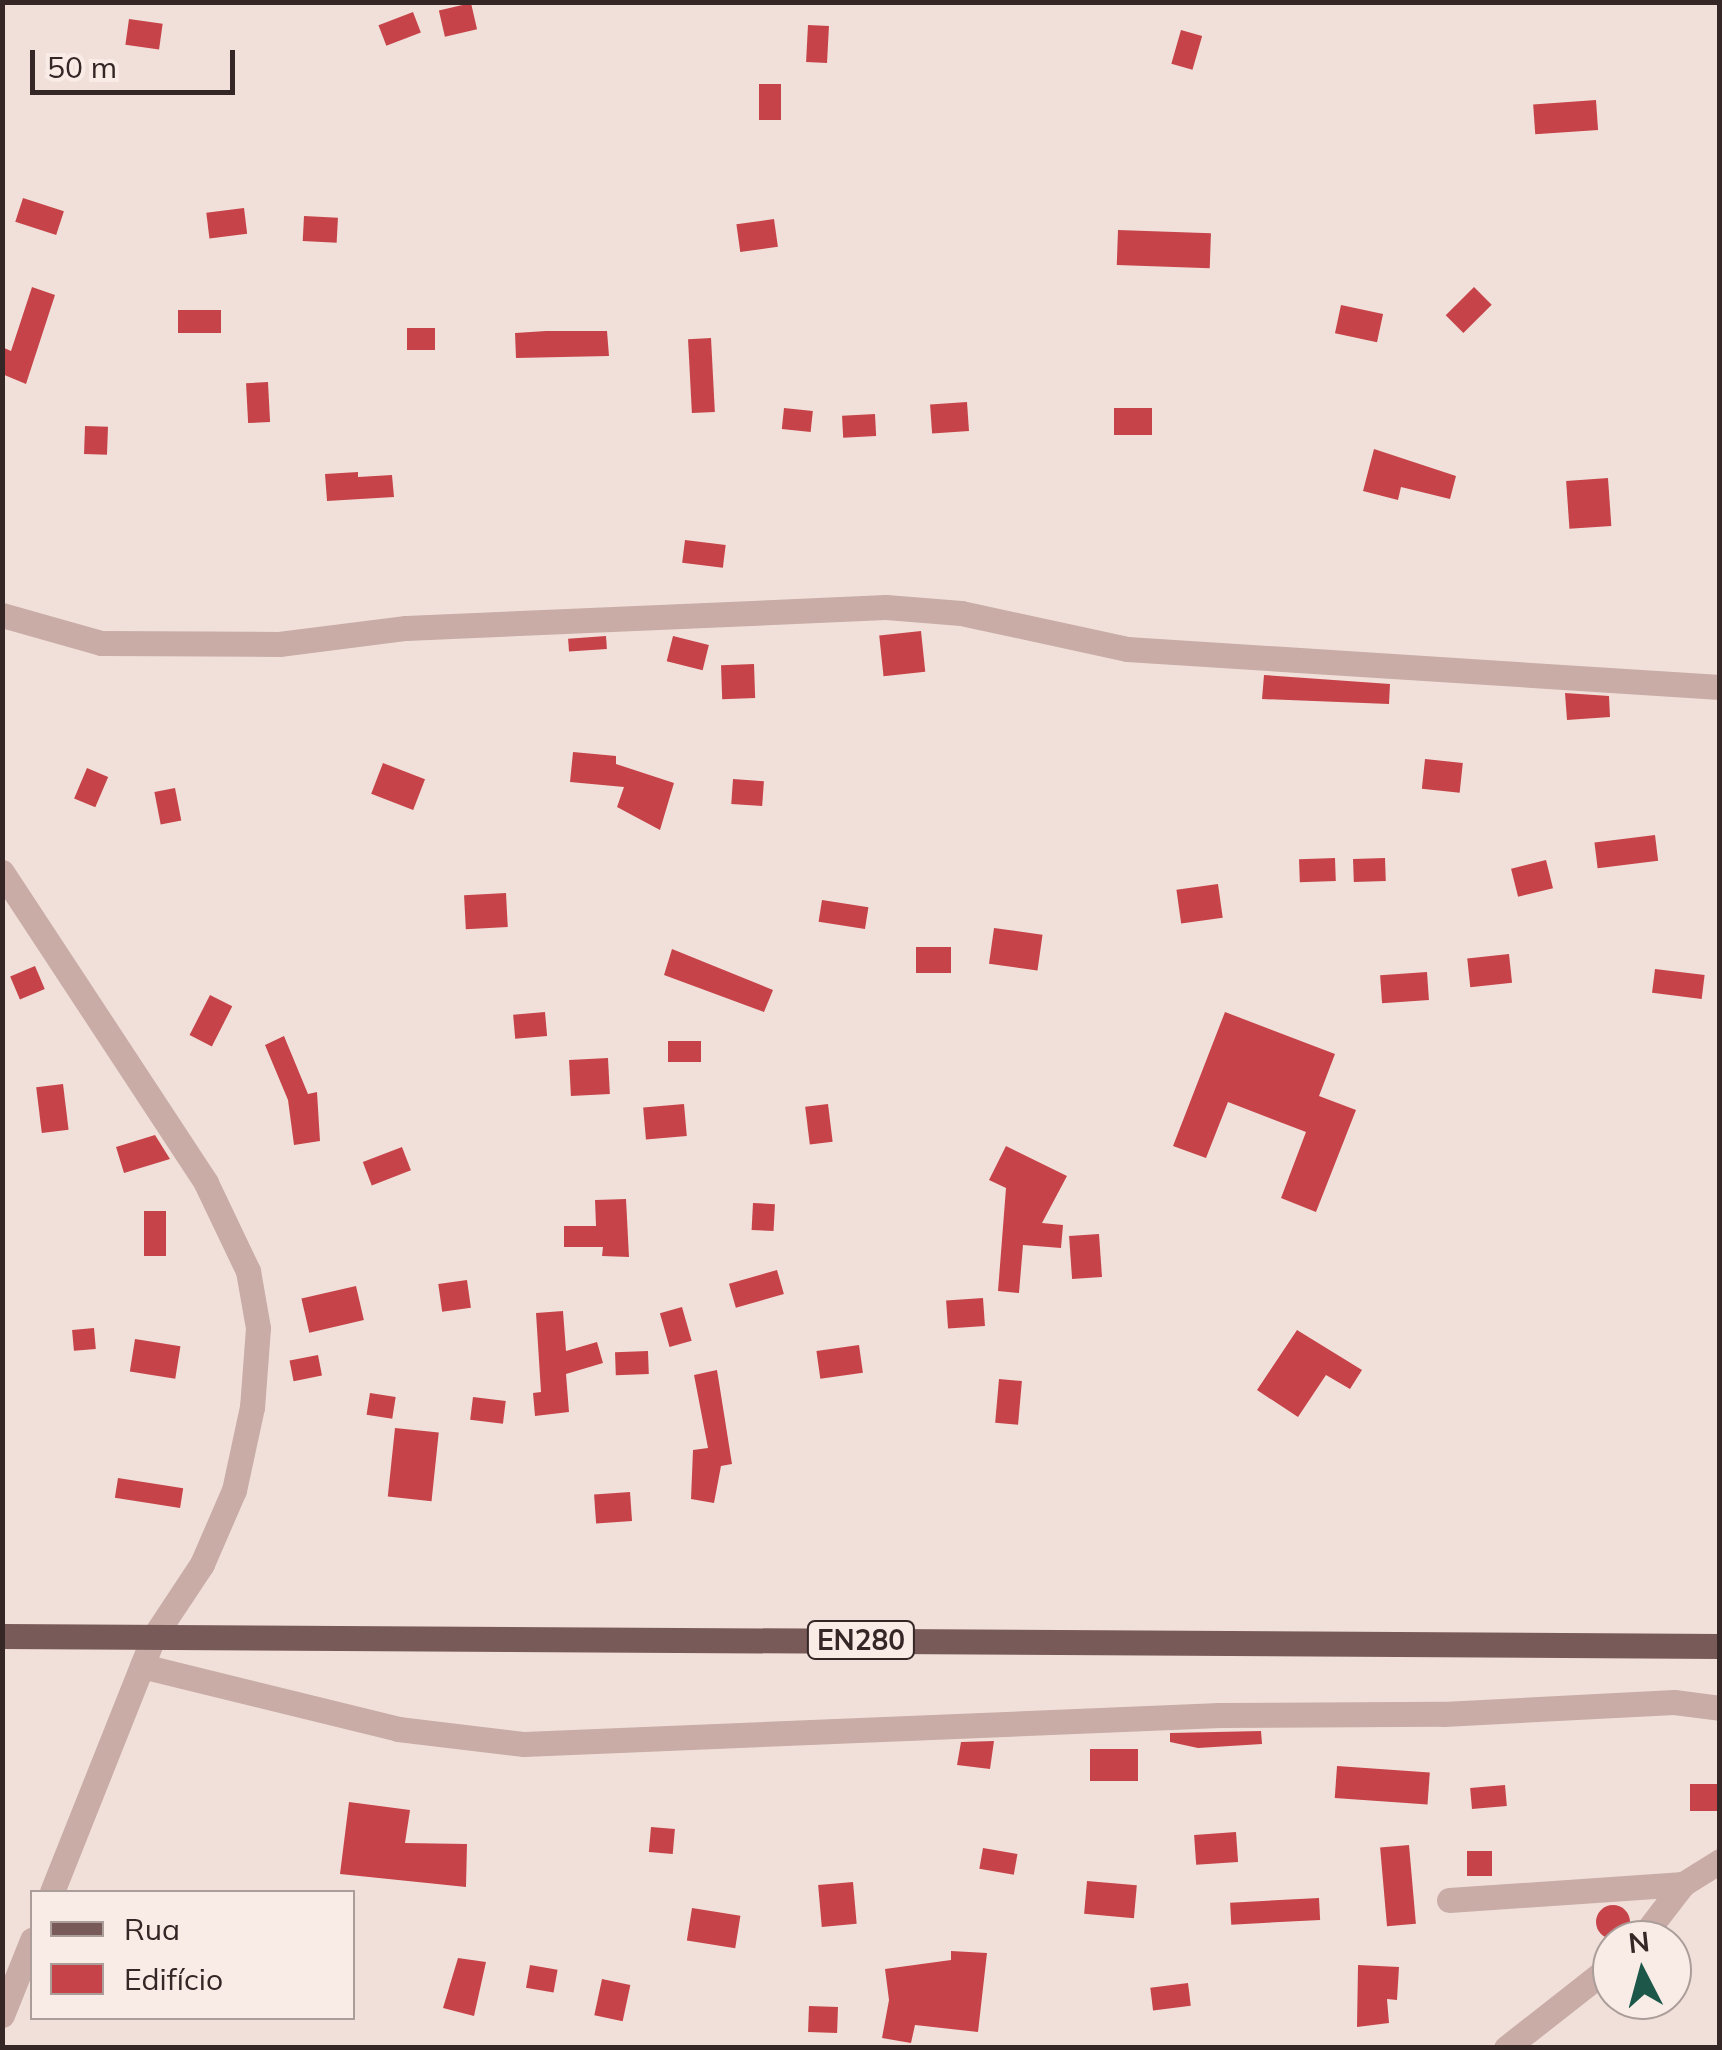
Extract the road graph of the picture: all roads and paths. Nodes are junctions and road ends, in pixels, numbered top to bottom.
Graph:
1 (2, 615) edge
2 (1720, 687) edge
3 (2, 872) edge
4 (2, 1636) edge
5 (153, 1638) junction
6 (1720, 1646) edge
7 (142, 1666) junction
8 (1720, 1708) edge
9 (1720, 1862) edge
10 (1683, 1884) junction
11 (53, 1890) edge
12 (1449, 1900) dead end
13 (1655, 1920) edge
14 (30, 1945) edge
15 (1592, 1981) edge
16 (2, 2015) edge
17 (1506, 2048) edge

1 - 2 street
3 - 5 street
4 - 5 main road, EN280
5 - 6 main road, EN280
5 - 7 street
7 - 8 street
7 - 11 street
9 - 10 street
10 - 12 street
10 - 13 street
14 - 16 street
15 - 17 street

